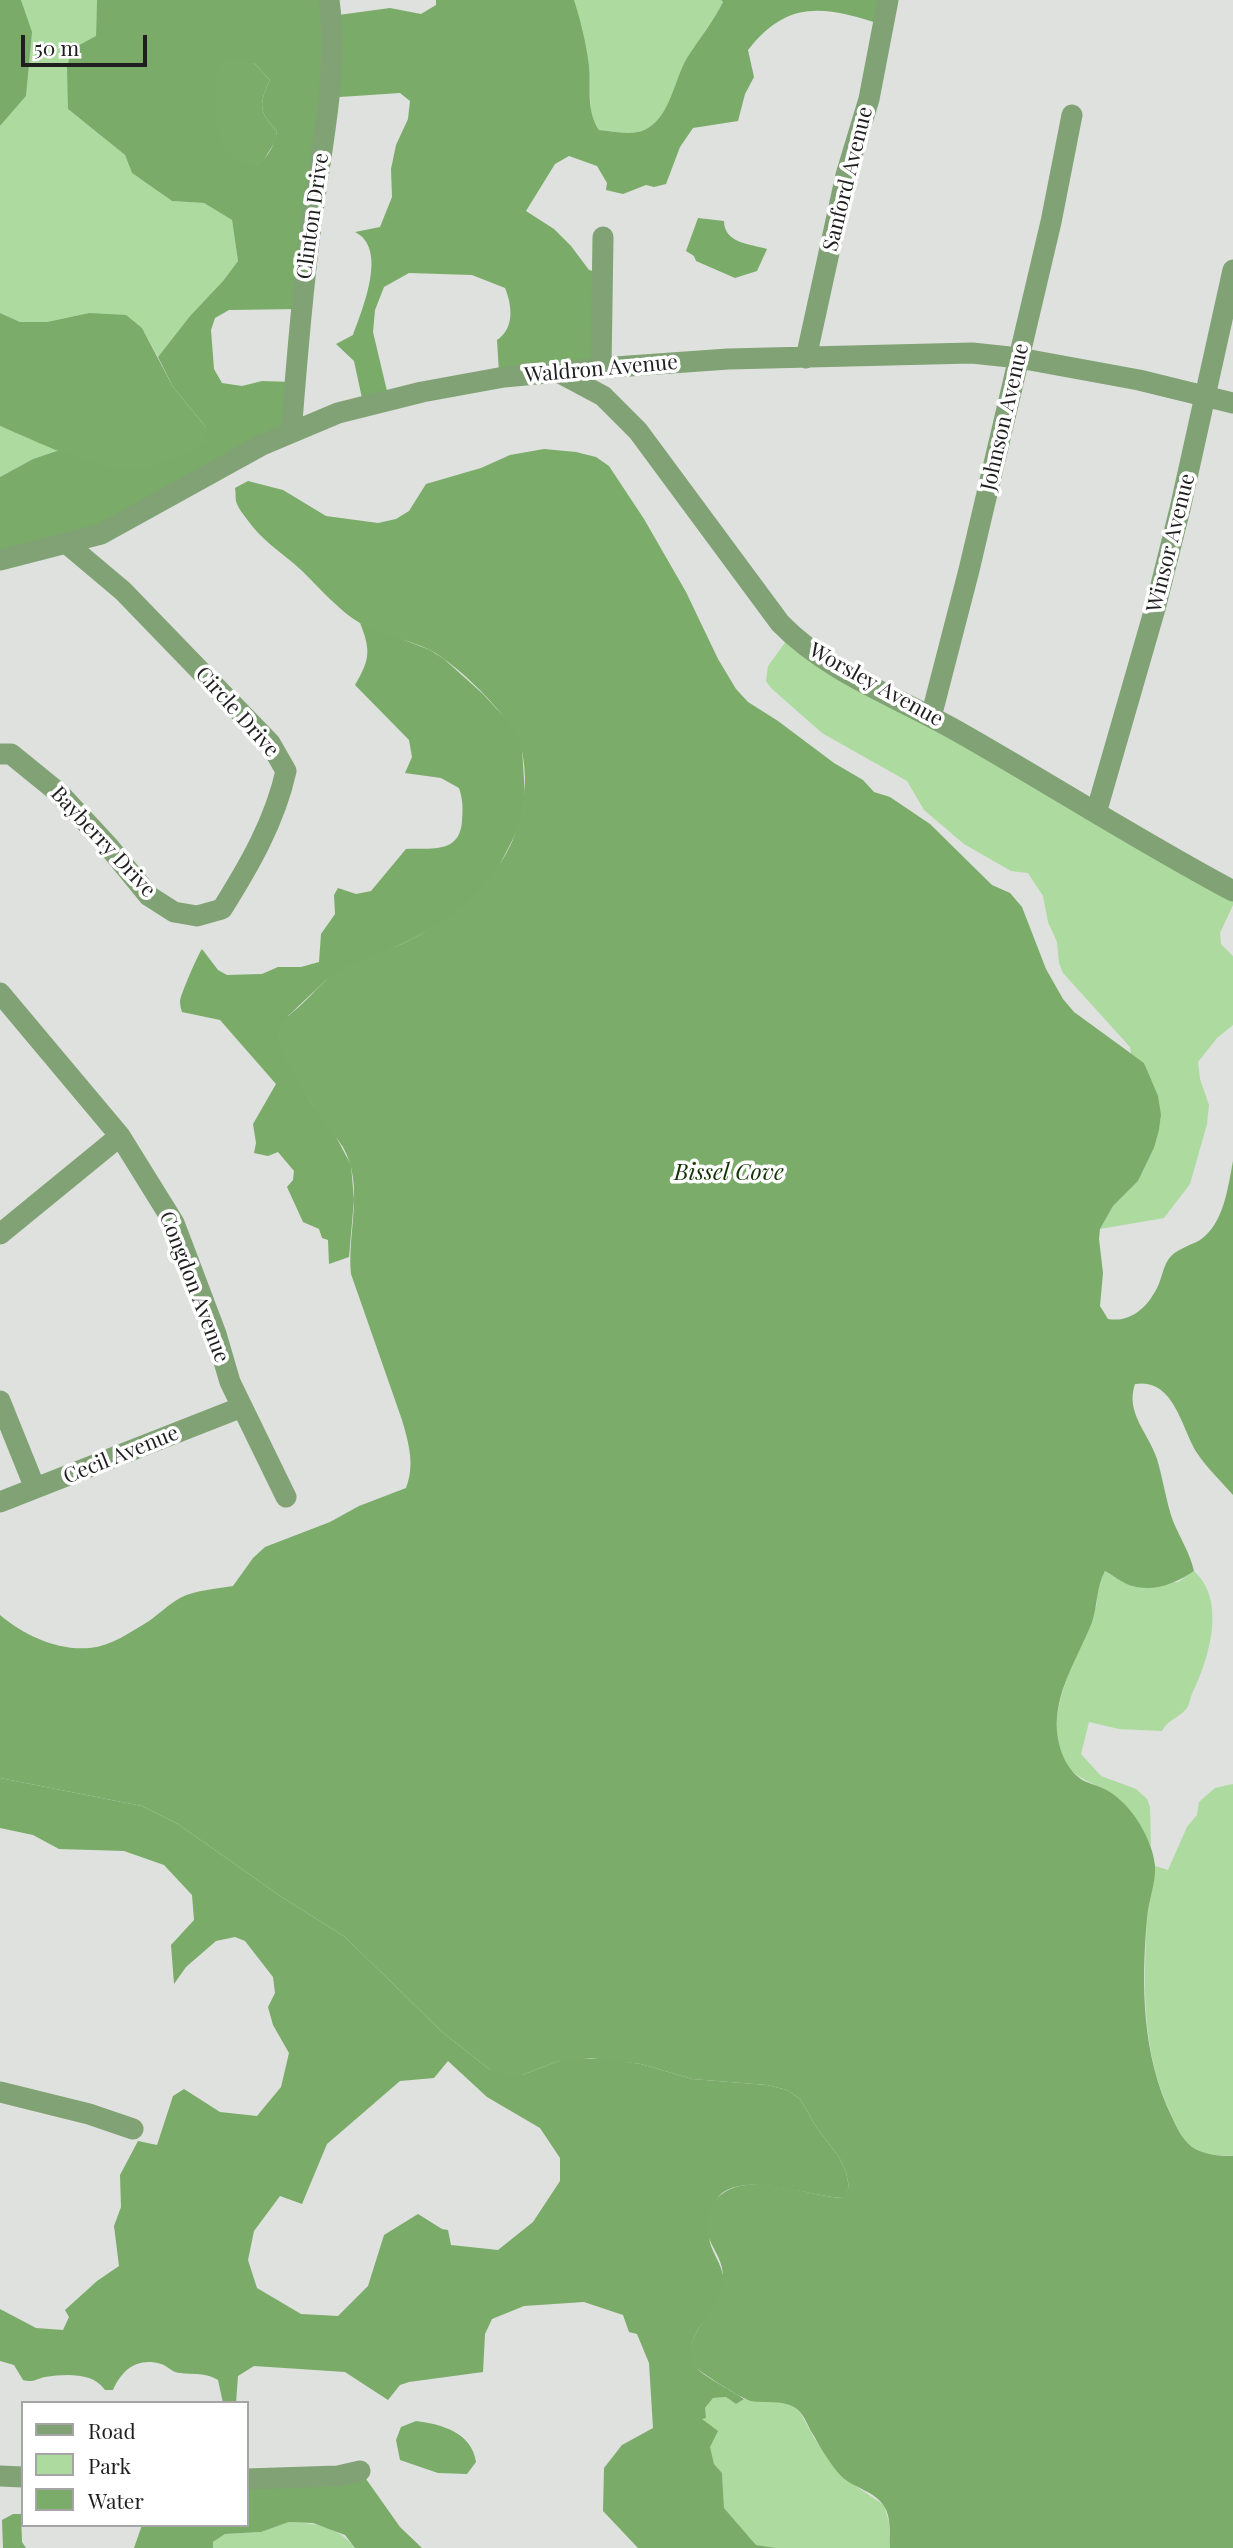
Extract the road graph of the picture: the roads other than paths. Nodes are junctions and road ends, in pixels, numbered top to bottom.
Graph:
1 (329, 0) edge
2 (888, 0) edge
3 (1072, 115) dead end
4 (603, 237) dead end
5 (1233, 270) edge
6 (806, 358) junction
7 (1019, 358) junction
8 (601, 368) junction
9 (558, 372) junction
10 (1204, 396) junction
11 (1233, 403) edge
12 (291, 433) junction
13 (66, 543) junction
14 (0, 560) edge
15 (931, 717) junction
16 (0, 754) edge
17 (1096, 813) junction
18 (1233, 891) edge
19 (212, 911) joint
20 (0, 993) edge
21 (120, 1136) junction
22 (0, 1234) edge
23 (0, 1401) edge
24 (242, 1407) junction
25 (35, 1489) junction
26 (286, 1497) dead end
27 (0, 1502) edge
28 (0, 2092) edge
29 (133, 2129) dead end
30 (360, 2471) dead end
31 (0, 2476) edge
32 (21, 2477) edge
33 (248, 2479) edge

1 - 12 street, Clinton Drive
2 - 6 street, Sanford Avenue
3 - 7 street, Johnson Avenue
4 - 8 street
5 - 10 street, Winsor Avenue
6 - 7 street, Waldron Avenue
6 - 8 street, Waldron Avenue
7 - 10 street, Waldron Avenue
7 - 15 street, Johnson Avenue
8 - 9 street, Waldron Avenue
9 - 12 street, Waldron Avenue
9 - 15 street, Worsley Avenue
10 - 11 street, Waldron Avenue
10 - 17 street, Winsor Avenue
12 - 13 street, Waldron Avenue
13 - 14 street, Waldron Avenue
13 - 19 street, Circle Drive
15 - 17 street, Worsley Avenue
16 - 19 street, Bayberry Drive
17 - 18 street, Worsley Avenue
20 - 21 street, Congdon Avenue
21 - 22 street
21 - 24 street, Congdon Avenue
23 - 25 street
24 - 25 street, Cecil Avenue
24 - 26 street, Congdon Avenue
25 - 27 street, Cecil Avenue
28 - 29 street
30 - 33 street
31 - 32 street

